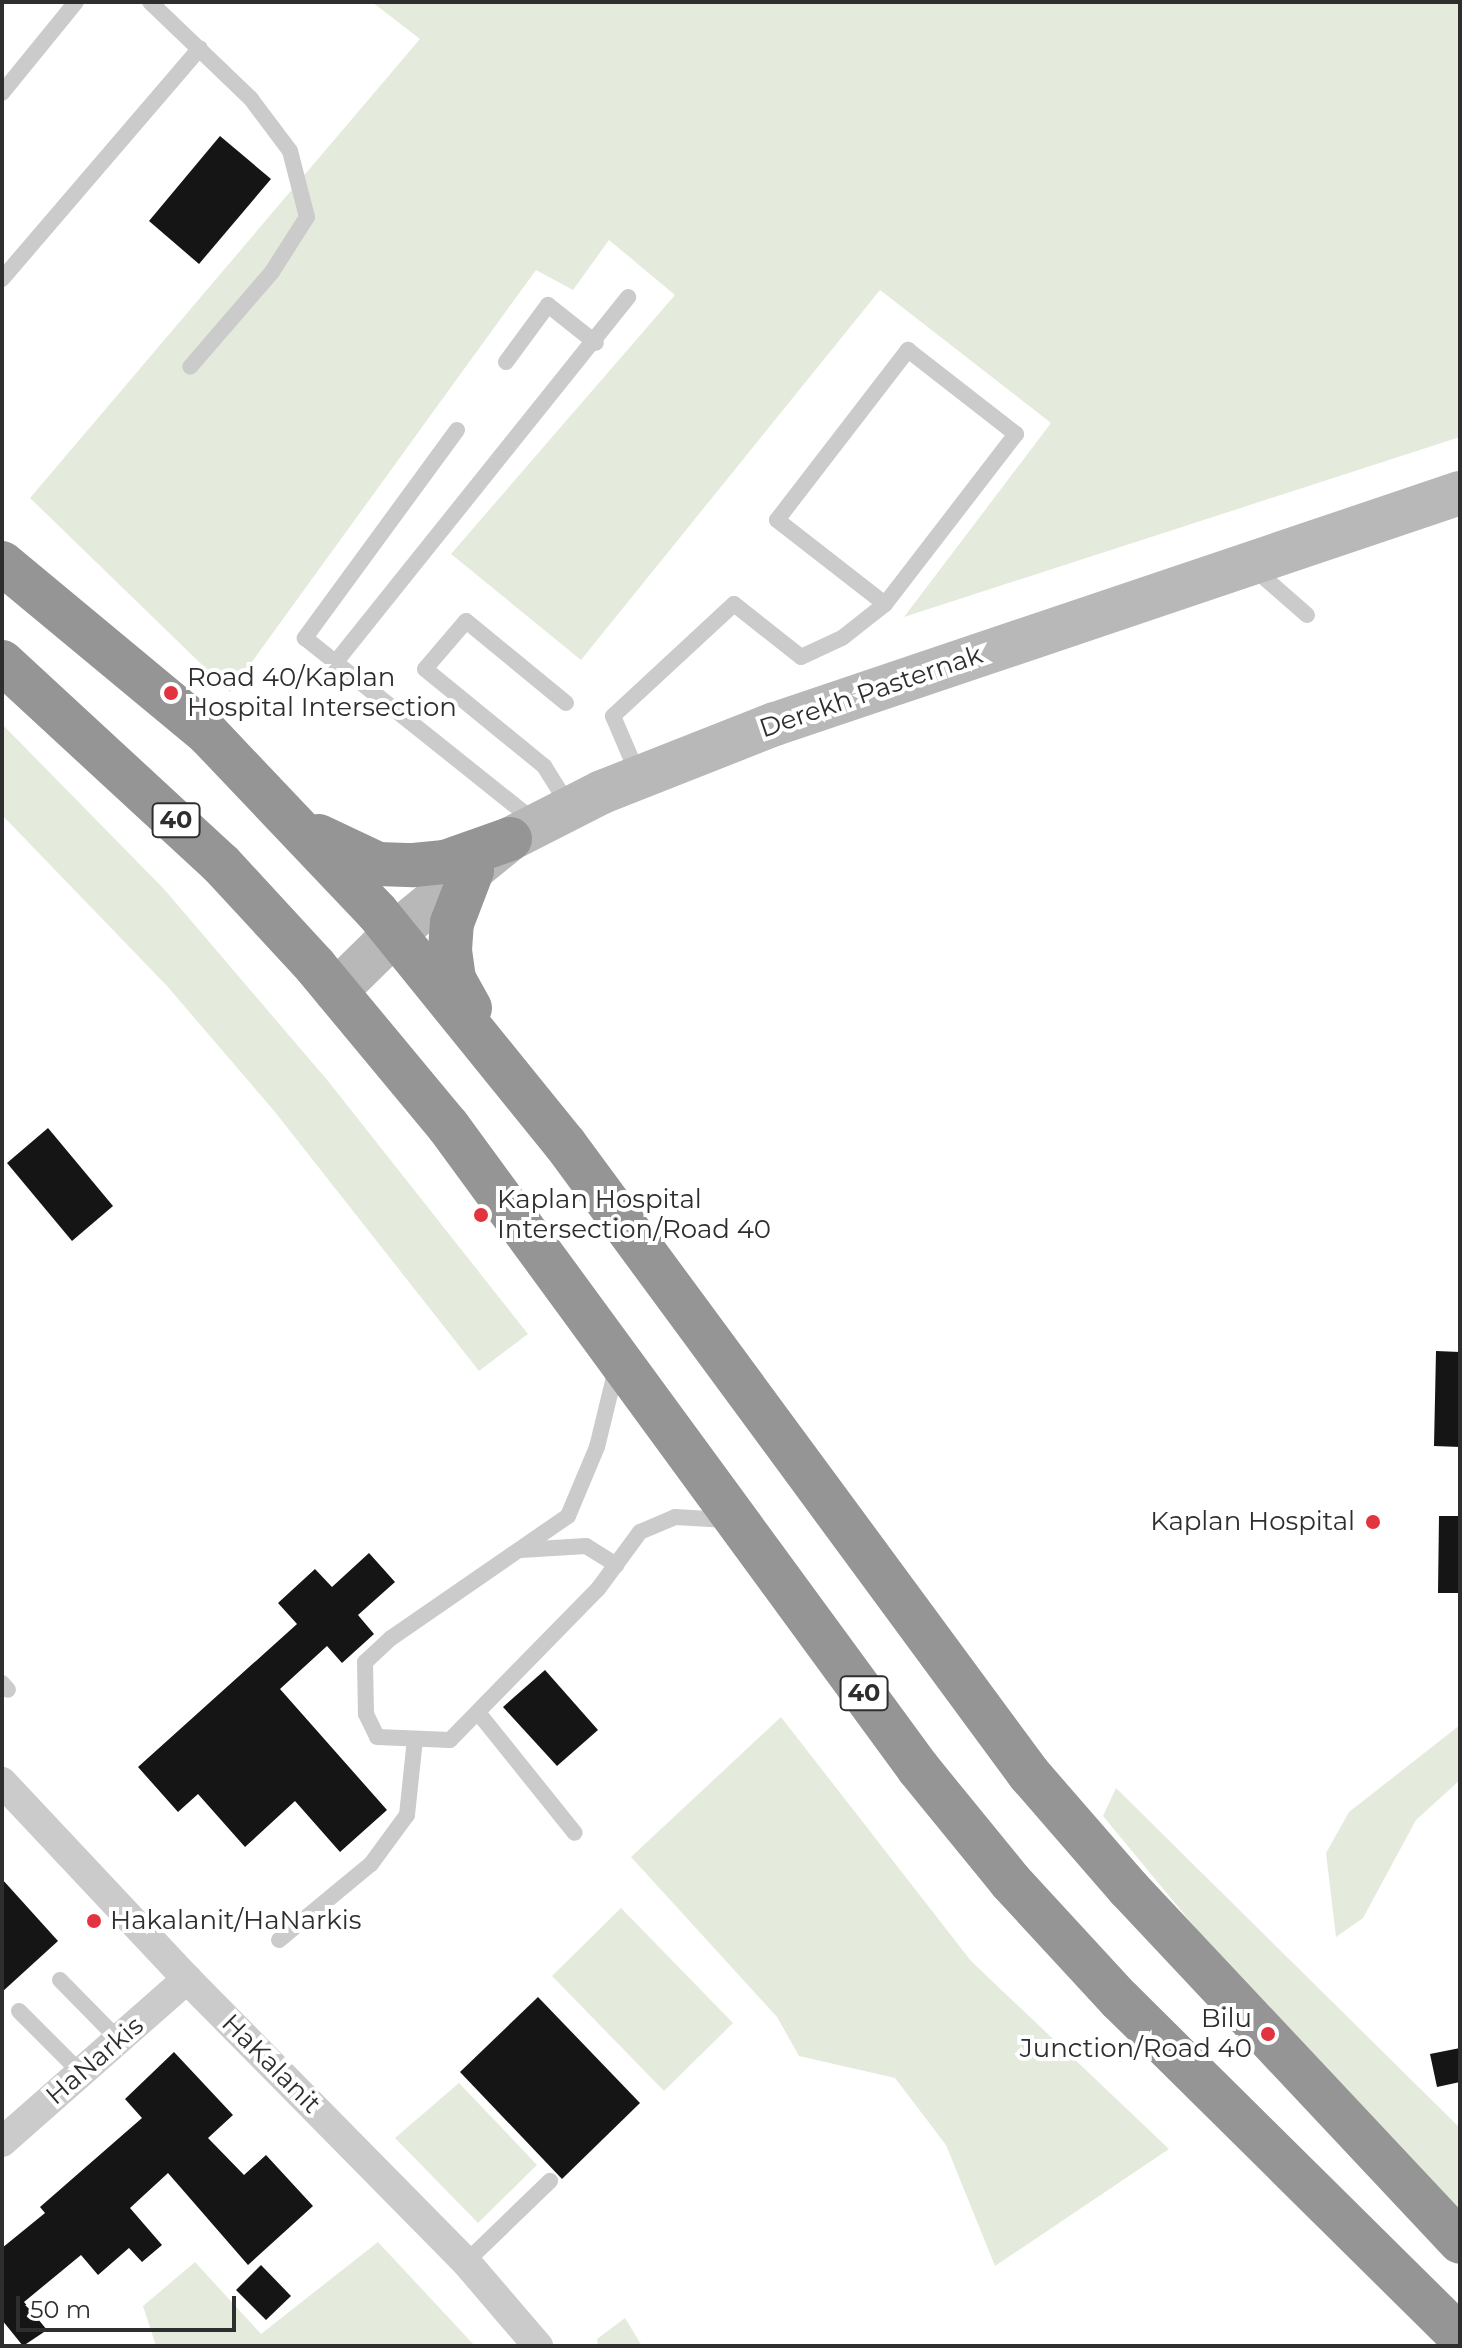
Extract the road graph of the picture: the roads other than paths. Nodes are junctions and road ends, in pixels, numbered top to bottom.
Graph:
1 (76, 2) edge
2 (150, 2) edge
3 (200, 48) junction
4 (2, 93) edge
5 (2, 279) edge
6 (628, 297) dead end
7 (596, 343) junction
8 (506, 362) dead end
9 (190, 367) dead end
10 (457, 430) dead end
11 (1460, 493) edge
12 (2, 563) edge
13 (1248, 563) junction
14 (885, 604) junction
15 (1307, 615) dead end
16 (2, 662) edge
17 (335, 663) junction
18 (566, 703) dead end
19 (639, 777) junction
20 (297, 823) junction
21 (539, 823) junction
22 (472, 871) junction
23 (395, 933) junction
24 (336, 991) junction
25 (491, 1049) junction
26 (618, 1360) junction
27 (737, 1521) junction
28 (519, 1550) junction
29 (617, 1565) junction
30 (480, 1715) junction
31 (415, 1739) junction
32 (2, 1782) edge
33 (575, 1833) dead end
34 (279, 1940) dead end
35 (187, 1979) junction
36 (60, 1980) dead end
37 (19, 2011) dead end
38 (119, 2040) junction
39 (81, 2073) junction
40 (3, 2138) edge
41 (1302, 2180) junction
42 (550, 2181) dead end
43 (1460, 2242) edge
44 (466, 2262) junction
45 (1460, 2336) edge
46 (538, 2346) edge
47 (1428, 2346) edge

1 - 4 lane
2 - 3 lane
3 - 5 lane
3 - 9 lane
6 - 7 lane
7 - 8 lane
7 - 17 lane
10 - 17 lane
11 - 13 street, Derekh Pasternak
12 - 20 highway
13 - 15 lane
13 - 19 street, Derekh Pasternak
14 - 14 lane
14 - 19 lane
16 - 24 highway, 40
17 - 21 lane
18 - 21 lane
19 - 21 street, Derekh Pasternak
20 - 21 highway
20 - 23 highway
21 - 22 street, Derekh Pasternak
22 - 23 street, Derekh Pasternak
22 - 25 highway
23 - 24 street, Derekh Pasternak
23 - 25 highway
24 - 26 highway, 40
25 - 43 highway
26 - 27 highway, 40
26 - 28 lane
27 - 29 lane
27 - 41 highway, 40
28 - 29 lane
28 - 31 lane
29 - 30 lane
30 - 31 lane
30 - 33 lane
31 - 34 lane
32 - 35 street, HaKalanit
35 - 38 street, HaNarkis
35 - 44 street, HaKalanit
36 - 38 lane
37 - 39 lane
38 - 39 street, HaNarkis
39 - 40 street, HaNarkis
41 - 45 highway, 40
41 - 47 highway
42 - 44 lane
44 - 46 street, HaKalanit

